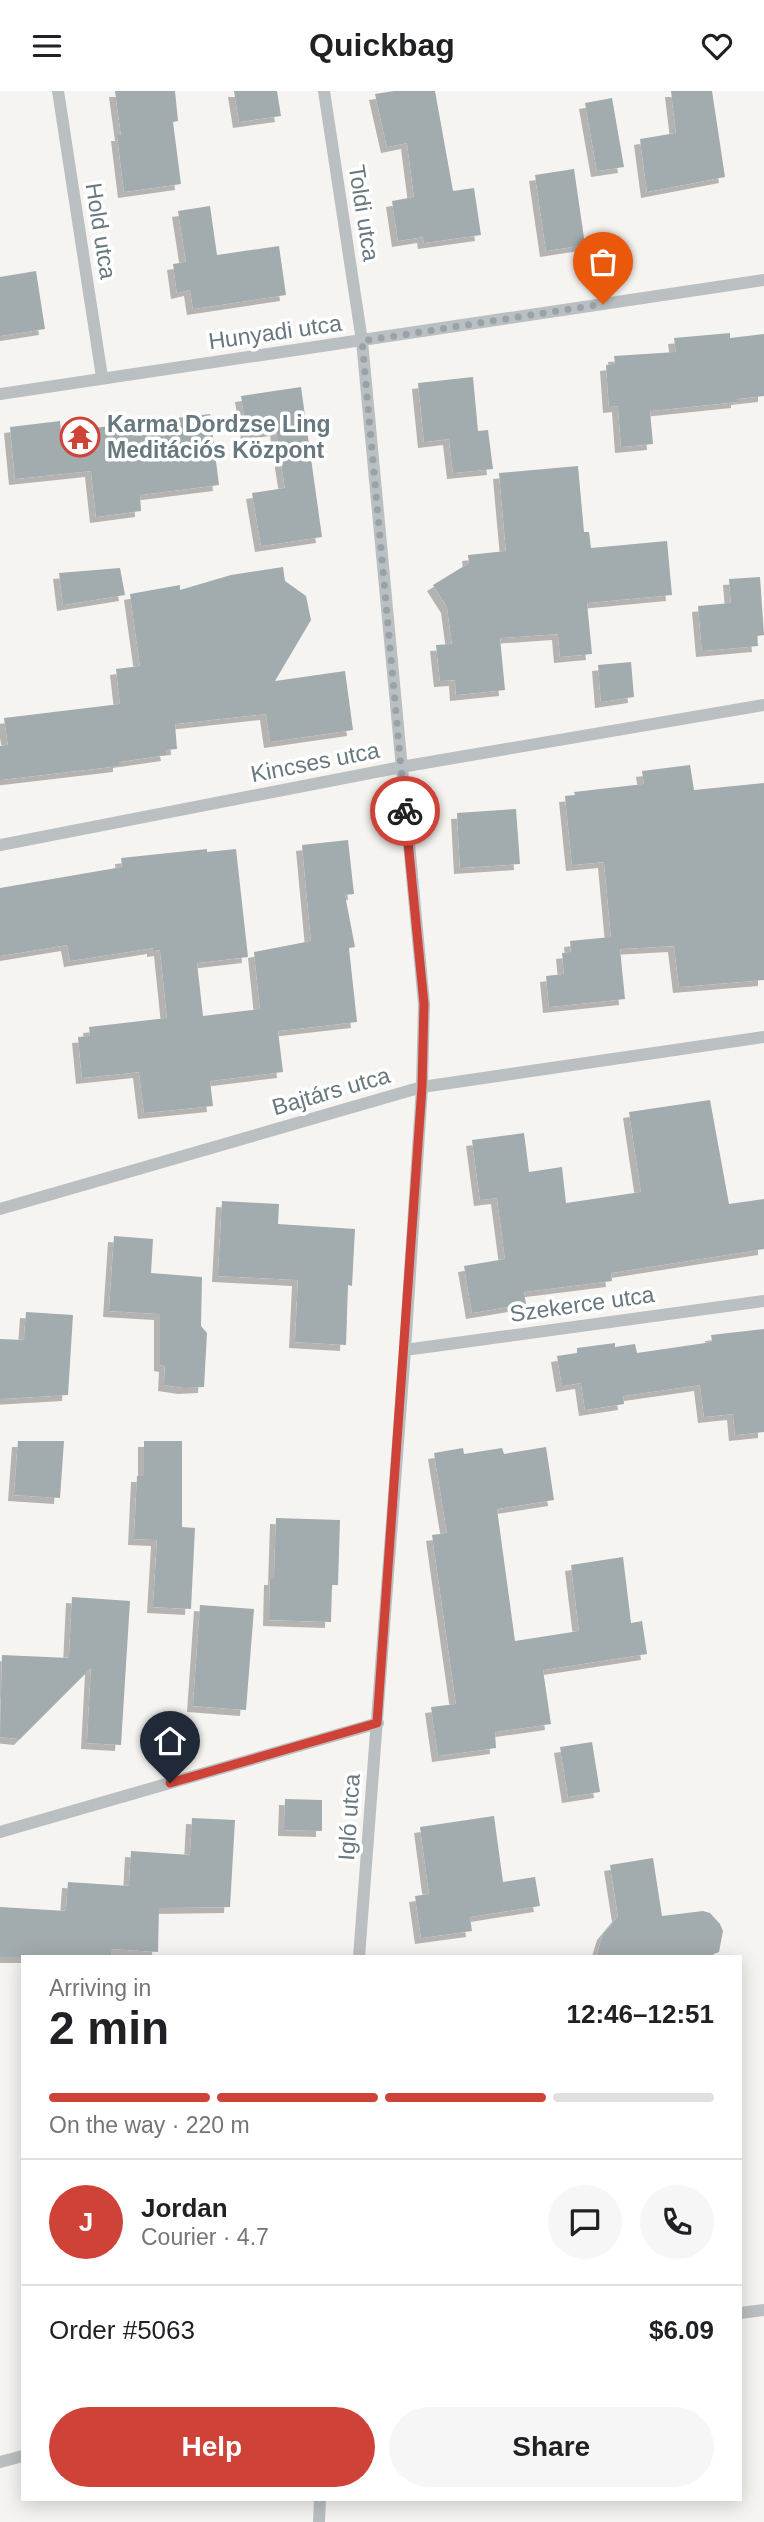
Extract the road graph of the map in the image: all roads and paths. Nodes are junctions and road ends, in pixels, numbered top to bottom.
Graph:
1 (58, 91) edge
2 (324, 91) edge
3 (764, 280) edge
4 (362, 341) junction
5 (102, 377) junction
6 (0, 394) edge
7 (764, 705) edge
8 (401, 767) junction
9 (0, 845) edge
10 (764, 1037) edge
11 (422, 1087) junction
12 (0, 1209) edge
13 (764, 1301) edge
14 (405, 1350) junction
15 (377, 1723) junction
16 (0, 1832) edge
17 (359, 1955) edge
18 (764, 2310) edge
19 (742, 2313) edge
20 (21, 2457) edge
21 (0, 2462) edge
22 (320, 2501) edge
23 (319, 2522) edge

1 - 5 street, Hold utca
2 - 4 street, Toldi utca
3 - 4 street, Hunyadi utca
4 - 5 street, Hunyadi utca
4 - 8 street, Igló utca
5 - 6 street, Hunyadi utca
7 - 8 street, Kincses utca
8 - 9 street, Kincses utca
8 - 11 street, Igló utca
10 - 11 street, Bajtárs utca
11 - 12 street, Bajtárs utca
11 - 14 street, Igló utca
13 - 14 street, Szekerce utca
14 - 15 street, Igló utca
15 - 16 street
15 - 17 street, Igló utca
18 - 19 street
20 - 21 street
22 - 23 street

